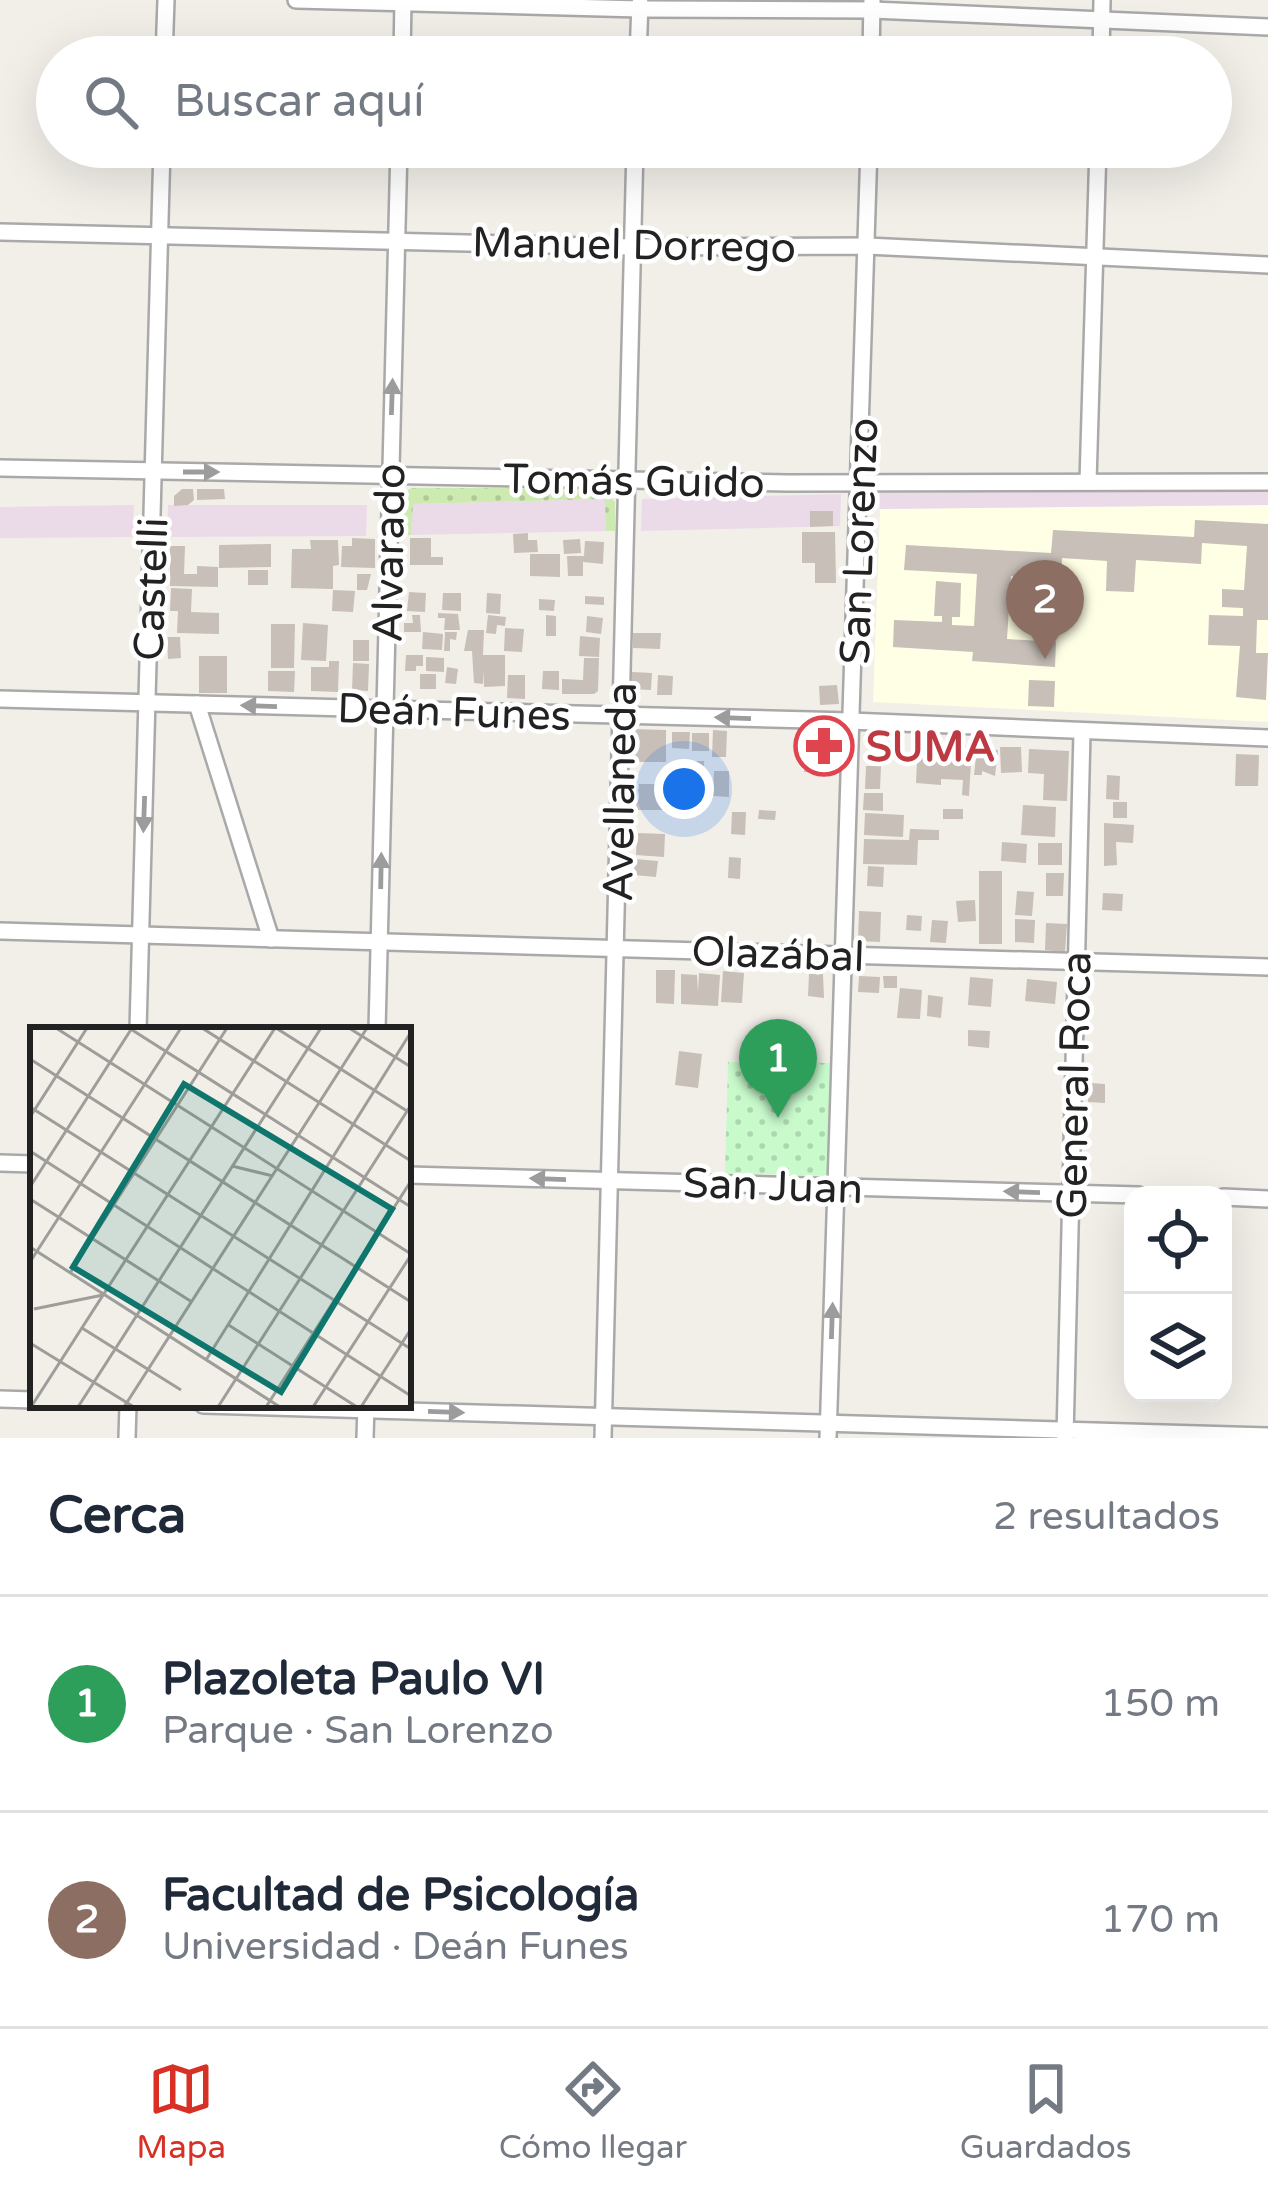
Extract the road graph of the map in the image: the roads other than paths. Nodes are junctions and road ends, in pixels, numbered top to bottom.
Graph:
1 (166, 0) edge
2 (296, 0) edge
3 (1102, 0) edge
4 (403, 2) edge
5 (640, 5) edge
6 (872, 5) edge
7 (1101, 22) junction
8 (1268, 27) edge
9 (165, 36) edge
10 (402, 36) edge
11 (639, 36) edge
12 (871, 36) edge
13 (1101, 36) edge
14 (161, 168) edge
15 (399, 168) edge
16 (634, 168) edge
17 (869, 168) edge
18 (1098, 168) edge
19 (0, 232) edge
20 (159, 235) junction
21 (397, 241) junction
22 (867, 246) junction
23 (632, 247) junction
24 (1096, 256) junction
25 (1268, 265) edge
26 (0, 468) edge
27 (154, 472) junction
28 (390, 474) junction
29 (625, 480) junction
30 (861, 482) junction
31 (1088, 482) junction
32 (1268, 482) edge
33 (0, 699) edge
34 (147, 702) junction
35 (197, 704) junction
36 (385, 709) junction
37 (620, 715) junction
38 (850, 722) junction
39 (1082, 732) junction
40 (1268, 738) edge
41 (0, 932) edge
42 (141, 935) junction
43 (271, 939) junction
44 (379, 942) junction
45 (616, 949) junction
46 (843, 955) junction
47 (1076, 962) junction
48 (1268, 967) edge
49 (138, 1027) edge
50 (376, 1027) edge
51 (0, 1163) edge
52 (30, 1164) edge
53 (411, 1175) edge
54 (610, 1180) junction
55 (837, 1187) junction
56 (1071, 1193) junction
57 (1124, 1195) edge
58 (1232, 1197) edge
59 (1268, 1199) edge
60 (0, 1399) edge
61 (30, 1400) edge
62 (128, 1408) edge
63 (366, 1408) edge
64 (390, 1408) edge
65 (603, 1417) junction
66 (828, 1431) edge
67 (1065, 1434) edge
68 (1268, 1436) edge
69 (127, 1438) edge
70 (365, 1438) edge
71 (603, 1438) edge

1 - 9 street
2 - 4 street
3 - 7 street
4 - 5 street
4 - 10 street
5 - 6 street
5 - 11 street
6 - 7 street
6 - 12 street
7 - 8 street
7 - 13 street
14 - 20 street, Castelli
15 - 21 street, Alvarado
16 - 23 street, Avellaneda
17 - 22 street, San Lorenzo
18 - 24 street
19 - 20 street, Manuel Dorrego
20 - 21 street, Manuel Dorrego
20 - 27 street, Castelli
21 - 23 street, Manuel Dorrego
28 -> 21 street, Alvarado
22 - 23 street, Manuel Dorrego
22 - 24 street, Manuel Dorrego
22 - 30 street, San Lorenzo
23 - 29 street, Avellaneda
24 - 25 street, Manuel Dorrego
24 - 31 street
26 - 27 street, Tomás Guido
27 -> 28 street, Tomás Guido
27 - 34 street, Castelli
28 - 29 street, Tomás Guido
28 - 36 street, Alvarado
29 - 30 street, Tomás Guido
29 - 37 street, Avellaneda
30 - 31 street, Tomás Guido
30 - 38 street, San Lorenzo
31 - 32 street, Tomás Guido
33 - 34 street, Deán Funes
34 - 35 street, Deán Funes
34 -> 42 street, Castelli
36 -> 35 street, Deán Funes
35 - 43 street
36 - 37 street, Deán Funes
44 -> 36 street, Alvarado
38 -> 37 street, Deán Funes
37 - 45 street, Avellaneda
38 - 39 street, Deán Funes
38 - 46 street, San Lorenzo
39 - 40 street, Deán Funes
39 - 47 street, General Roca
41 - 42 street, Olazábal
42 - 43 street, Olazábal
42 - 49 street, Castelli
43 - 44 street, Olazábal
44 - 45 street, Olazábal
44 - 50 street, Alvarado
45 - 46 street, Olazábal
45 - 54 street, Avellaneda
46 - 47 street, Olazábal
46 - 55 street, San Lorenzo
47 - 48 street, Olazábal
47 - 56 street, General Roca
51 - 52 street
54 -> 53 street, San Juan
54 - 55 street, San Juan
54 - 65 street, Avellaneda
56 -> 55 street, San Juan
66 -> 55 street, San Lorenzo
56 - 57 street, San Juan
56 - 67 street, General Roca
58 - 59 street
60 - 61 street
62 - 69 street
63 - 70 street
64 -> 65 street
65 - 66 street
65 - 71 street, Avellaneda
66 - 67 street
67 - 68 street

